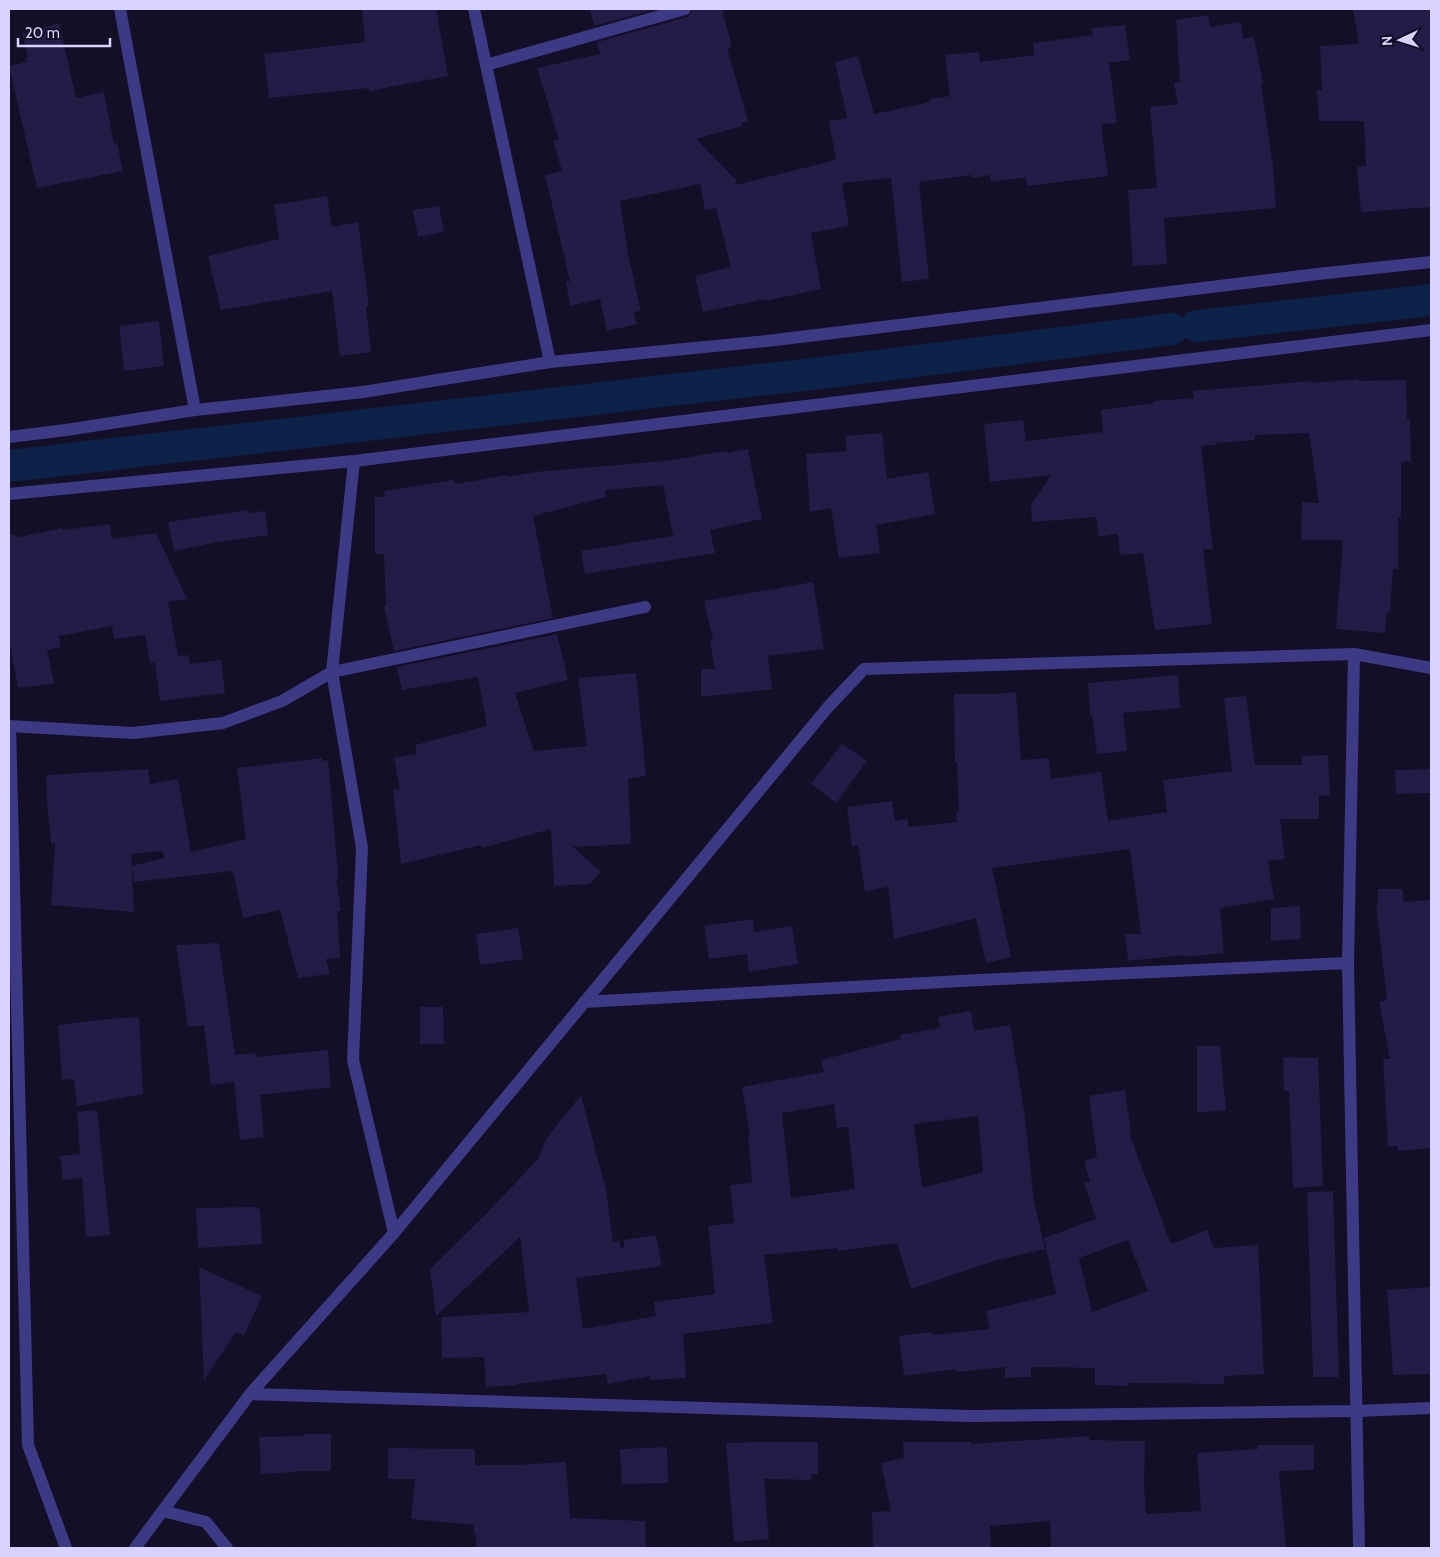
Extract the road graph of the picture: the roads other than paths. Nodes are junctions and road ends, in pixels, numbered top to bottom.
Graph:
1 (120, 9) edge
2 (474, 9) edge
3 (685, 9) edge
4 (486, 65) junction
5 (1431, 262) edge
6 (1431, 330) edge
7 (550, 362) junction
8 (195, 410) junction
9 (9, 437) edge
10 (354, 461) junction
11 (9, 494) edge
12 (645, 608) dead end
13 (1354, 654) junction
14 (1431, 668) edge
15 (332, 672) junction
16 (10, 726) edge
17 (1348, 962) junction
18 (584, 1002) junction
19 (394, 1233) junction
20 (250, 1394) junction
21 (1431, 1408) edge
22 (1356, 1411) junction
23 (163, 1511) junction
24 (66, 1548) edge
25 (136, 1548) edge
26 (227, 1548) edge
27 (1359, 1548) edge

1 - 8 street
2 - 4 street
3 - 4 street
4 - 7 street
5 - 7 street
6 - 10 street
7 - 8 street
8 - 9 street
10 - 11 street
10 - 15 street
12 - 15 street
13 - 14 street
13 - 17 street
13 - 18 street
15 - 16 street
15 - 19 street
16 - 24 street
17 - 18 street
17 - 22 street
18 - 19 street
19 - 20 street
20 - 22 street
20 - 23 street
21 - 22 street
22 - 27 street
23 - 25 street
23 - 26 street

